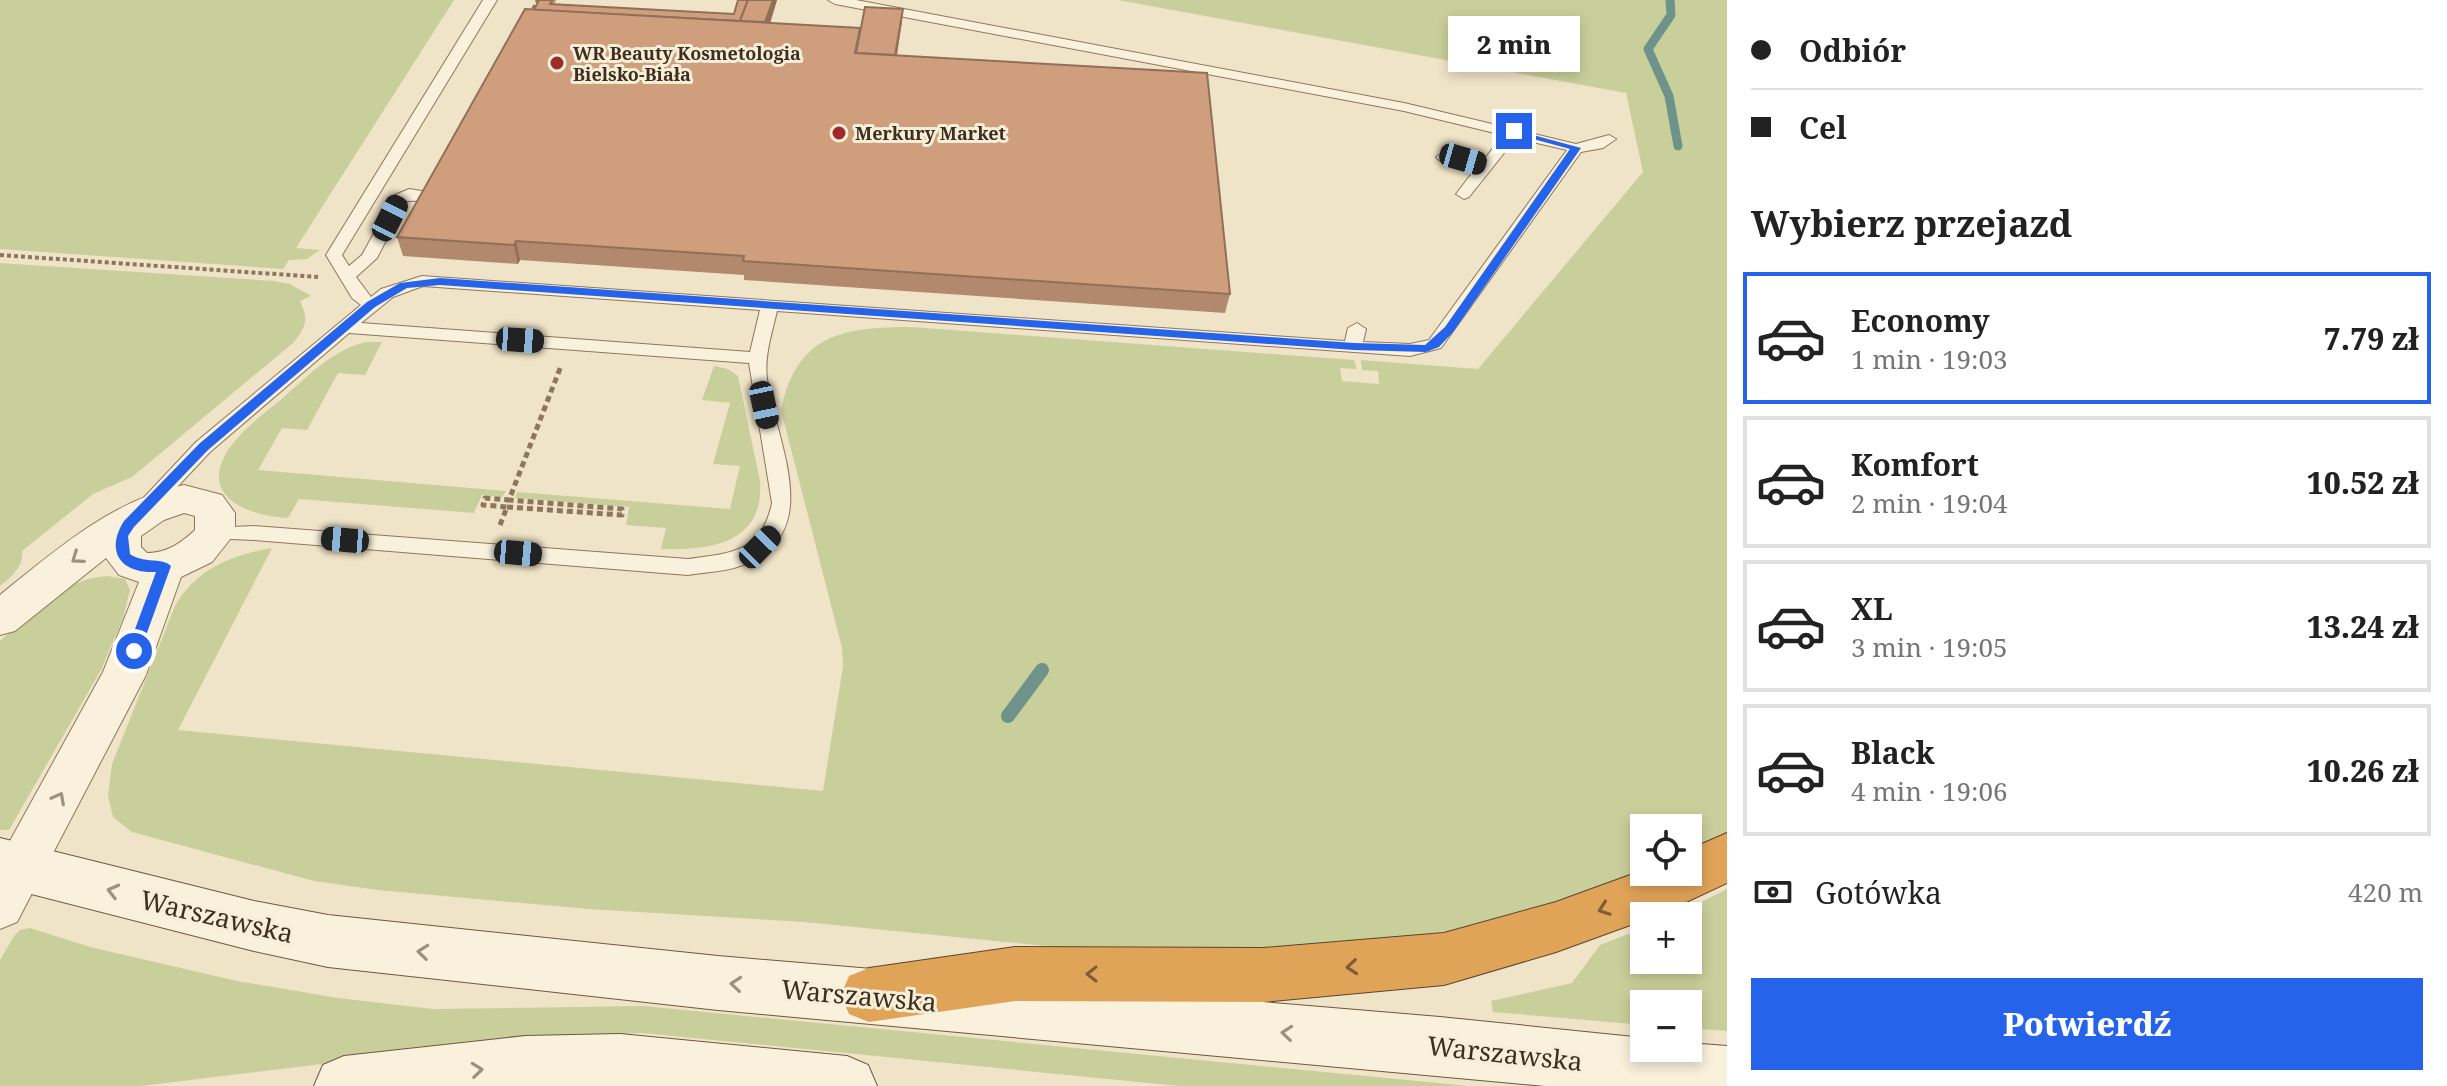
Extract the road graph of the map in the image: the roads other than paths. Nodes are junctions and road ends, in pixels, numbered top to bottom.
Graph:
1 (490, 0) edge
2 (835, 0) edge
3 (1514, 131) junction
4 (1609, 139) dead end
5 (1576, 148) junction
6 (1444, 157) dead end
7 (1487, 166) junction
8 (1464, 194) dead end
9 (436, 197) edge
10 (346, 276) junction
11 (770, 304) junction
12 (371, 305) junction
13 (346, 327) junction
14 (758, 358) junction
15 (140, 513) junction
16 (215, 533) junction
17 (165, 566) junction
18 (0, 619) edge
19 (1727, 857) edge
20 (7, 878) edge
21 (869, 995) junction
22 (1727, 1076) edge
23 (344, 1086) edge
24 (847, 1086) edge

1 - 10 lane
2 - 3 lane
3 - 5 lane
3 - 7 lane
4 - 5 lane
5 - 11 lane
6 - 7 lane
7 - 8 lane
9 - 10 lane
10 - 12 lane
11 - 12 lane
11 - 14 lane
12 - 13 lane
13 - 14 lane
13 - 15 lane
14 - 16 lane
15 - 16 street
15 - 17 street
15 -> 18 street
16 - 17 street
20 -> 17 street
19 -> 21 highway
21 -> 20 main road, Warszawska
22 -> 21 main road, Warszawska
23 -> 24 main road

